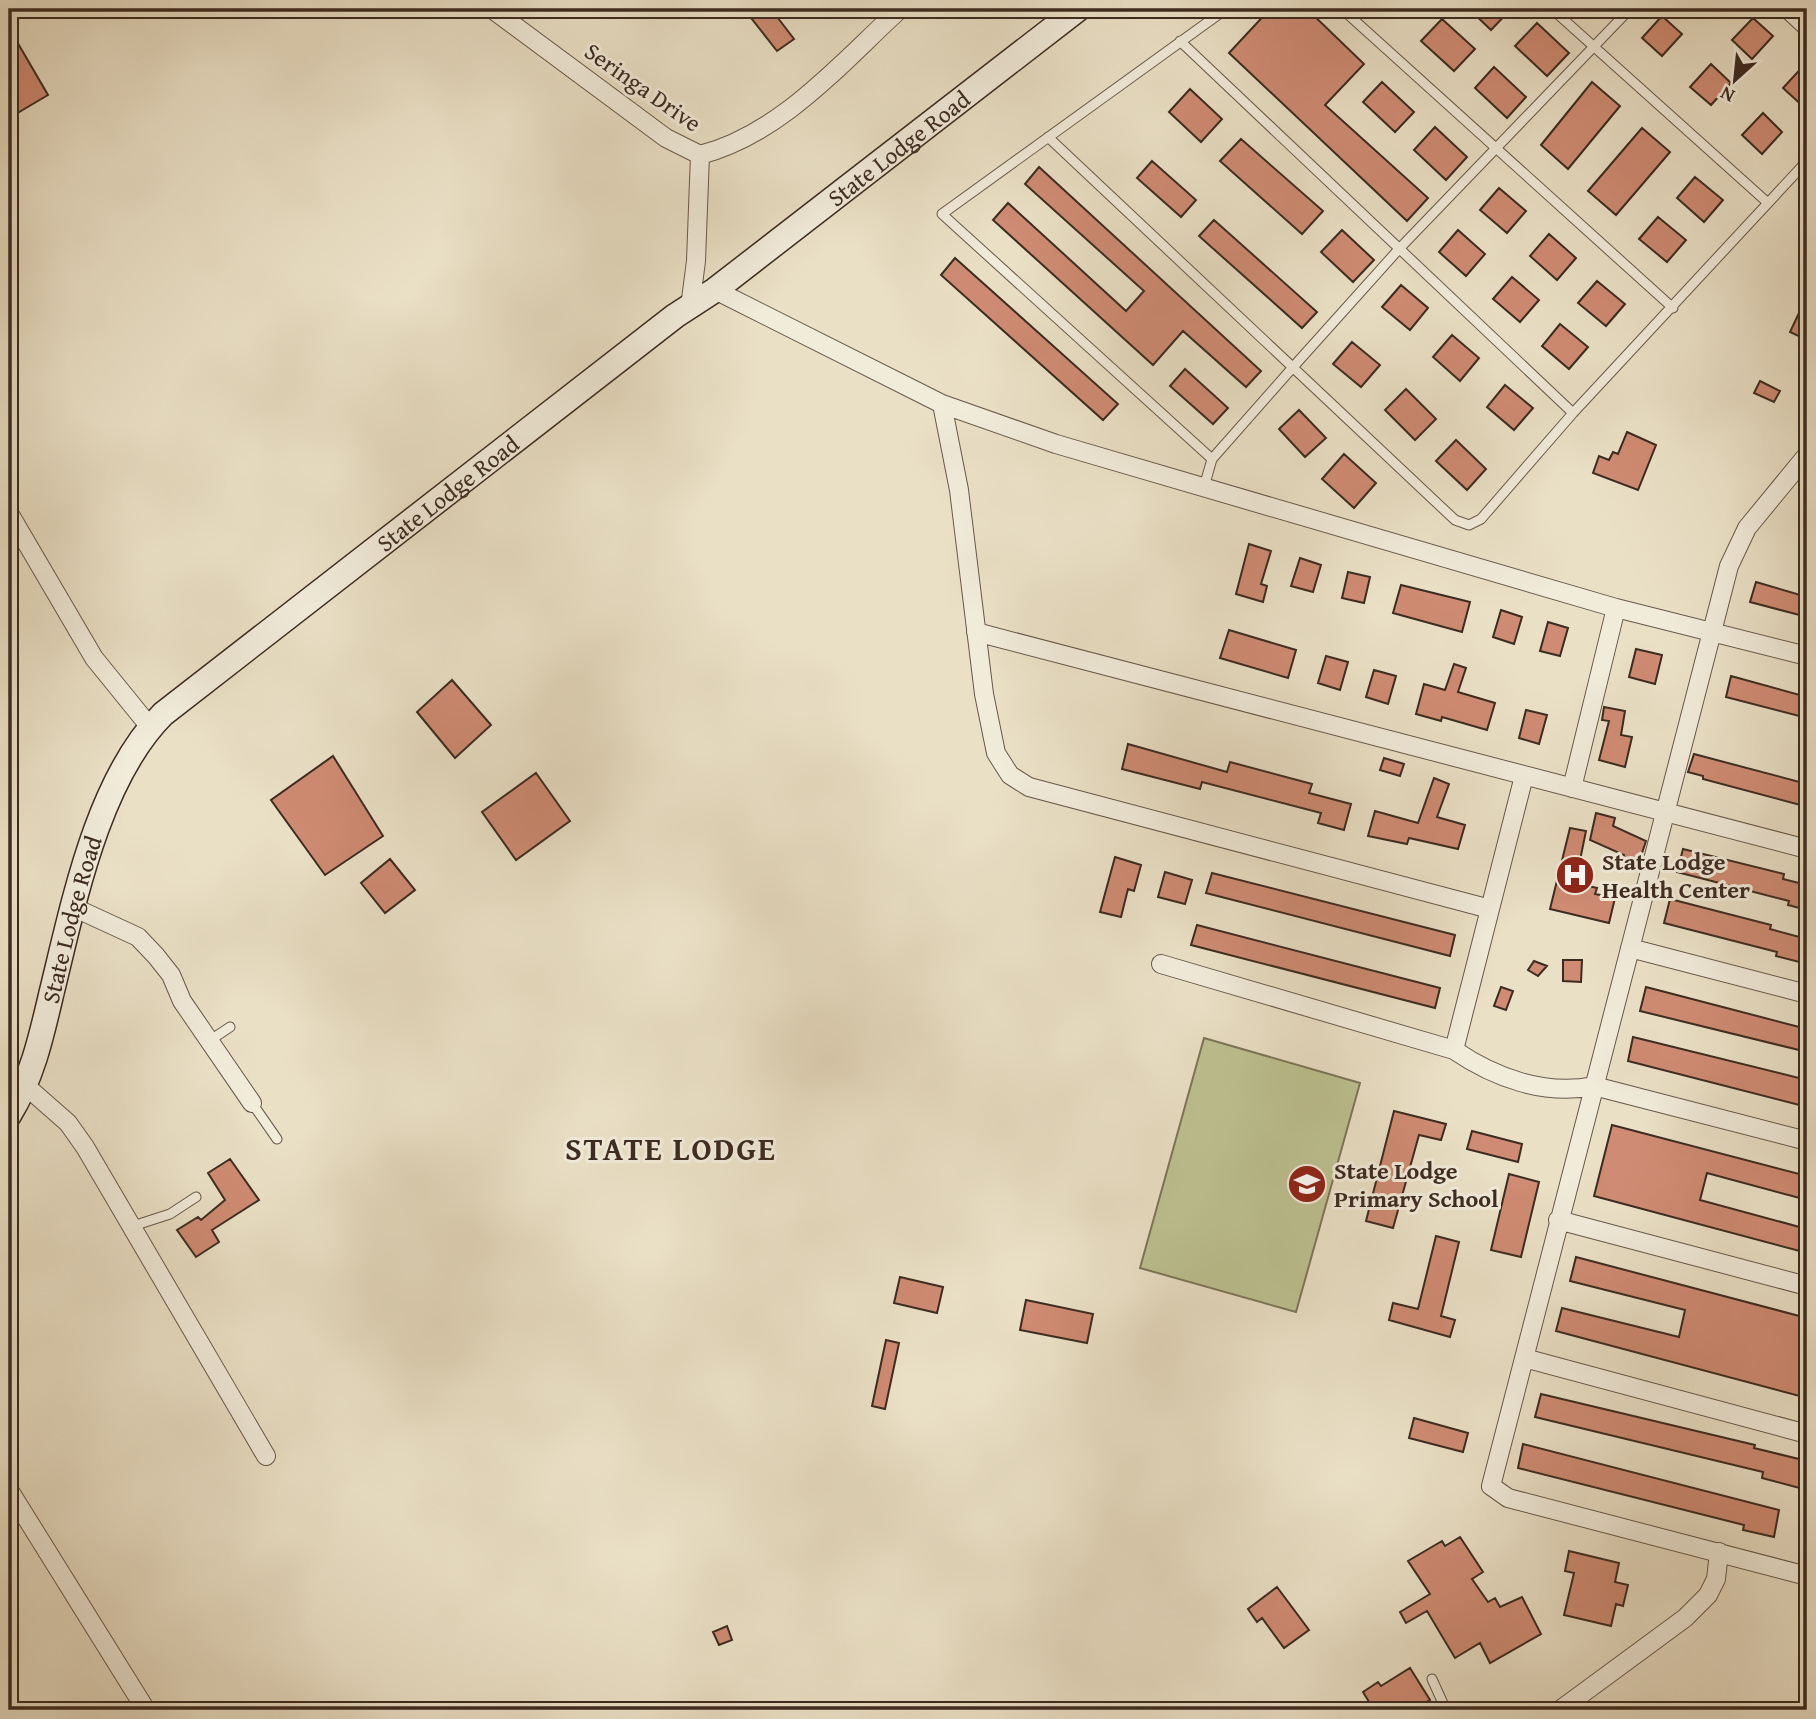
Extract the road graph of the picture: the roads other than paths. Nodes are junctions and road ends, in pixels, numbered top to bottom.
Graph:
1 (492, 9) edge
2 (900, 9) edge
3 (1078, 9) edge
4 (1226, 9) edge
5 (1342, 9) edge
6 (1552, 9) edge
7 (1630, 9) edge
8 (1781, 9) edge
9 (1807, 33) edge
10 (1180, 41) junction
11 (1593, 48) junction
12 (1048, 137) junction
13 (1497, 146) junction
14 (700, 155) junction
15 (1807, 161) edge
16 (1768, 203) junction
17 (1399, 249) junction
18 (715, 290) junction
19 (690, 307) junction
20 (1673, 309) junction
21 (1294, 366) junction
22 (942, 404) junction
23 (1573, 413) junction
24 (1807, 455) edge
25 (1212, 459) junction
26 (1204, 487) junction
27 (9, 513) edge
28 (1616, 608) junction
29 (1710, 630) junction
30 (976, 632) junction
31 (1807, 656) edge
32 (150, 727) junction
33 (1524, 776) junction
34 (1572, 788) junction
35 (1667, 813) junction
36 (1807, 849) edge
37 (73, 907) junction
38 (1490, 909) junction
39 (1630, 948) junction
40 (1161, 964) dead end
41 (1807, 994) edge
42 (230, 1027) dead end
43 (209, 1041) junction
44 (1454, 1050) junction
45 (1594, 1086) junction
46 (27, 1087) junction
47 (252, 1103) joint
48 (9, 1115) edge
49 (277, 1139) dead end
50 (1807, 1141) edge
51 (196, 1197) dead end
52 (1558, 1220) junction
53 (133, 1226) junction
54 (1807, 1286) edge
55 (1524, 1358) junction
56 (1807, 1434) edge
57 (266, 1456) dead end
58 (9, 1490) edge
59 (1719, 1552) junction
60 (1807, 1576) edge
61 (1432, 1679) dead end
62 (146, 1710) edge
63 (1446, 1710) edge
64 (1560, 1710) edge

1 - 14 street, Seringa Drive
2 - 14 street, Seringa Drive
3 - 18 street, State Lodge Road
4 - 10 lane
5 - 13 lane
6 - 11 lane
7 - 11 lane
8 - 9 lane
10 - 12 lane
10 - 17 lane
11 - 13 lane
11 - 16 lane
12 - 21 lane
12 - 25 lane
13 - 17 lane
13 - 20 lane
14 - 19 street
15 - 16 lane
16 - 20 lane
17 - 21 lane
17 - 23 lane
18 - 19 street, State Lodge Road
18 - 22 street
19 - 32 street, State Lodge Road
20 - 23 lane
21 - 23 lane
21 - 25 lane
22 - 26 street
22 - 30 street
24 - 29 street
25 - 26 lane
26 - 28 street
27 - 32 street
28 - 29 street
28 - 34 street
29 - 31 street
29 - 35 street
30 - 33 street
30 - 38 street
32 - 37 street, State Lodge Road
33 - 34 street
33 - 38 street
34 - 35 street
35 - 36 street
35 - 39 street
37 - 43 street
37 - 46 street, State Lodge Road
38 - 44 street
39 - 41 street
39 - 45 street
40 - 44 street
42 - 43 lane
43 - 47 street
44 - 45 street
45 - 50 street
45 - 52 street
46 - 48 street, State Lodge Road
46 - 53 street
47 - 49 lane
51 - 53 lane
52 - 54 street
52 - 55 street
53 - 57 street
55 - 56 street
55 - 59 street
58 - 62 street
59 - 60 street
59 - 64 street
61 - 63 lane

